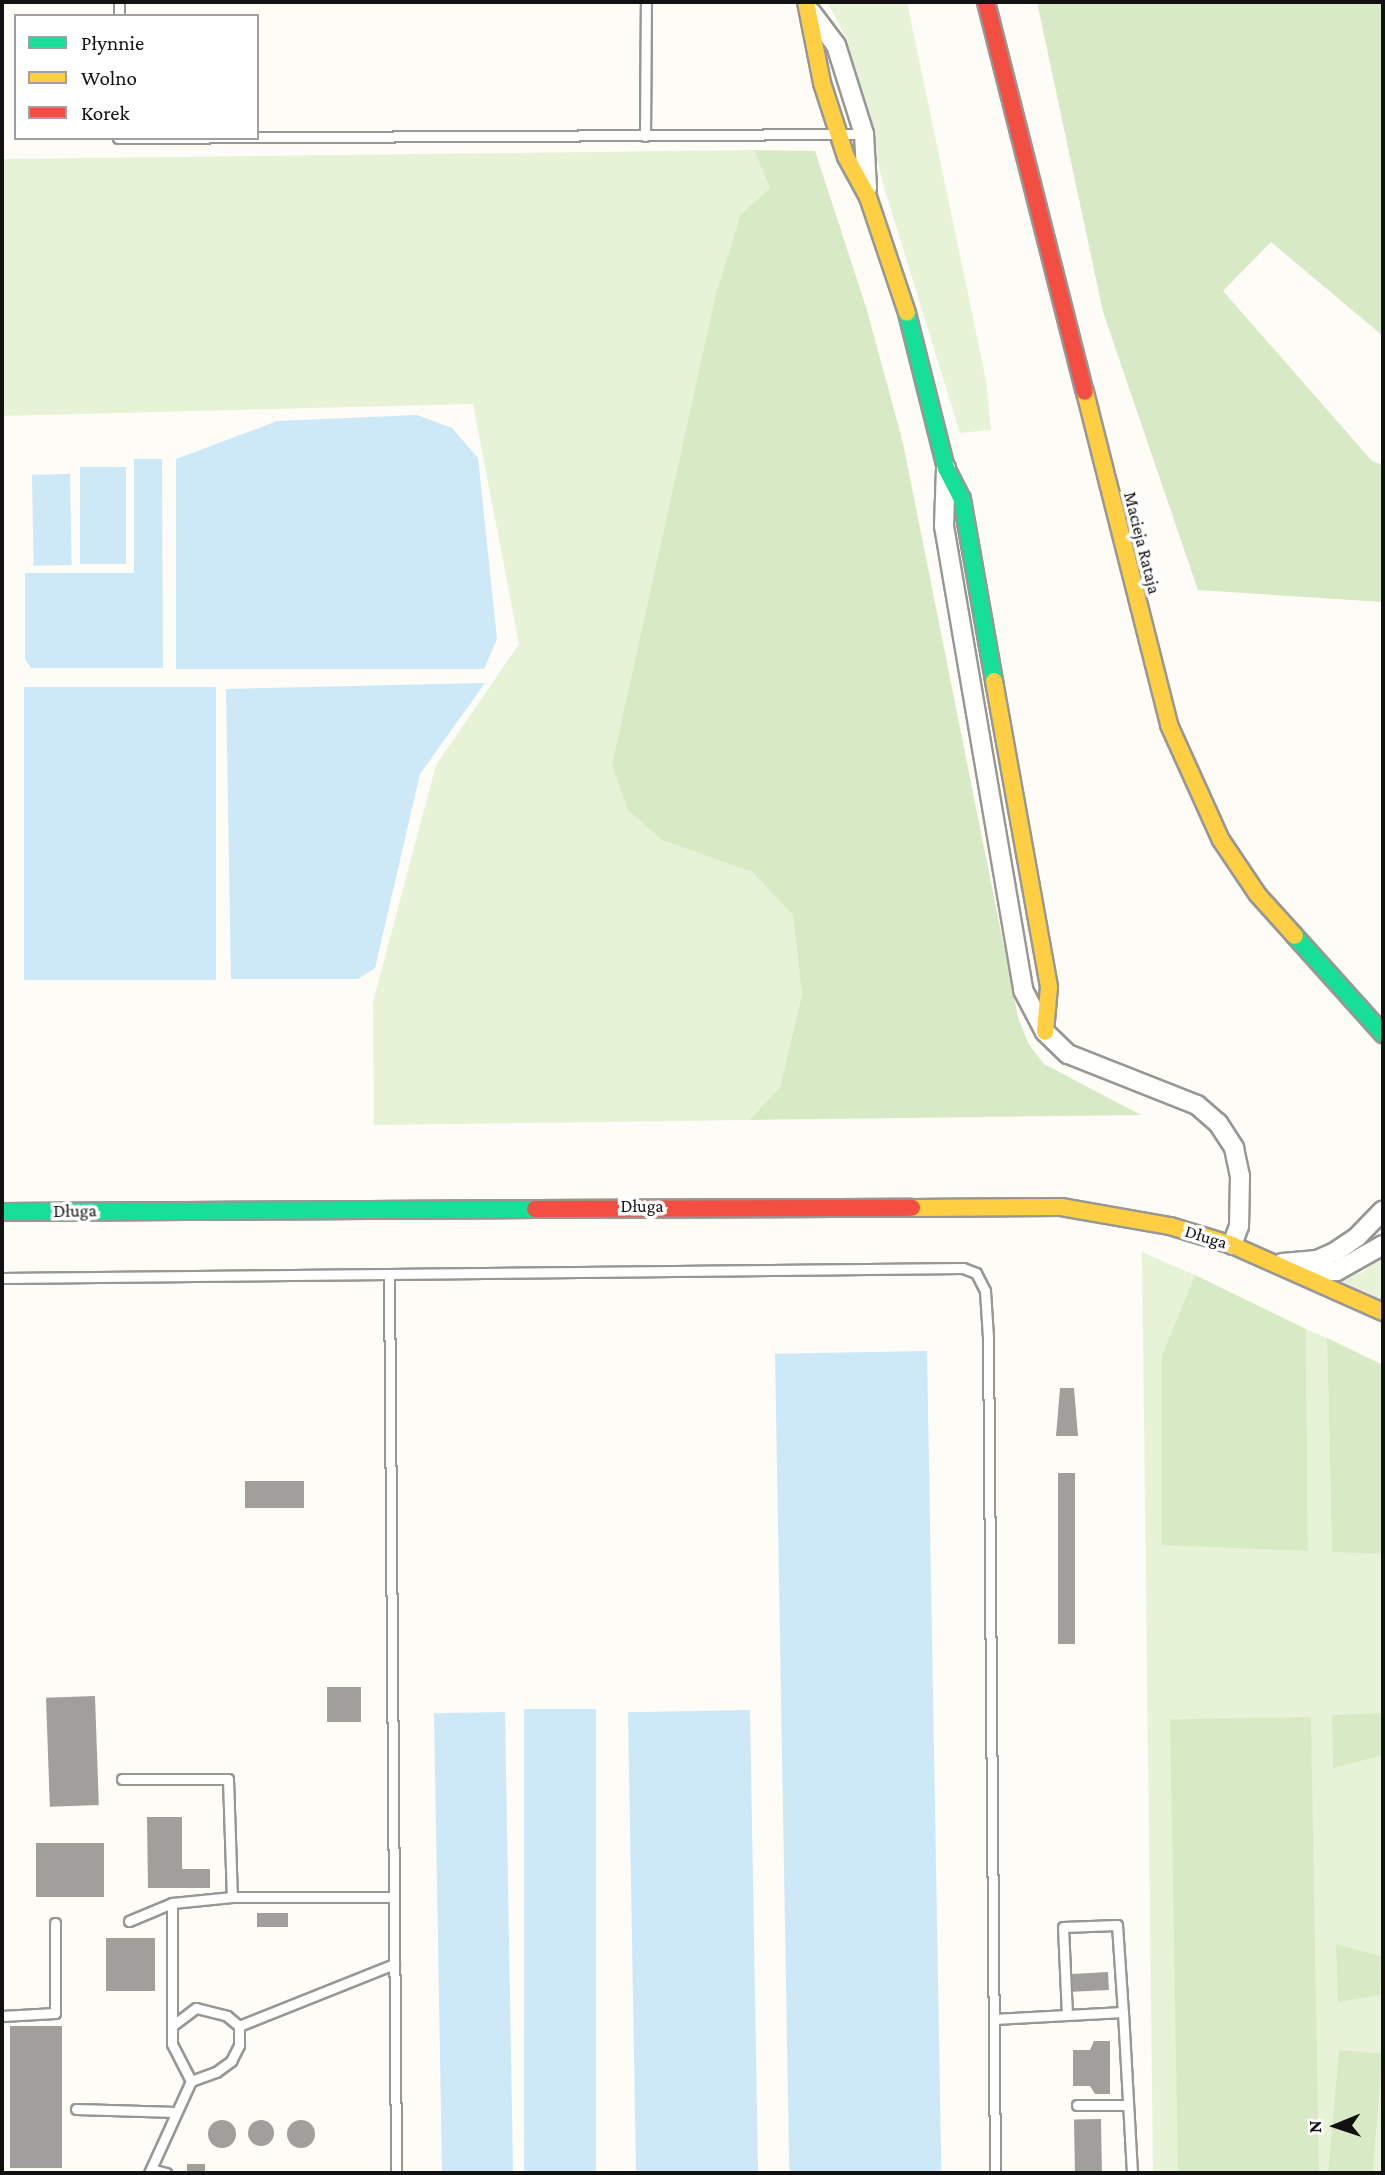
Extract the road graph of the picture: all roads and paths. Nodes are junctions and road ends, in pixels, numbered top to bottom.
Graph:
1 (646, 2) edge
2 (986, 2) edge
3 (806, 4) edge
4 (864, 134) junction
5 (645, 136) junction
6 (839, 136) junction
7 (259, 137) edge
8 (868, 197) junction
9 (946, 468) junction
10 (1045, 1032) junction
11 (1383, 1034) edge
12 (1383, 1210) edge
13 (2, 1212) edge
14 (1232, 1245) junction
15 (1383, 1245) edge
16 (1275, 1263) junction
17 (389, 1274) junction
18 (2, 1278) edge
19 (1383, 1312) edge
20 (122, 1779) dead end
21 (232, 1897) junction
22 (394, 1897) junction
23 (172, 1903) junction
24 (129, 1921) dead end
25 (55, 1923) dead end
26 (394, 1964) junction
27 (1124, 2012) junction
28 (1067, 2015) junction
29 (2, 2016) edge
30 (994, 2019) junction
31 (239, 2026) junction
32 (172, 2027) junction
33 (191, 2081) junction
34 (1077, 2105) dead end
35 (1128, 2105) junction
36 (76, 2109) dead end
37 (176, 2112) junction
38 (150, 2171) edge
39 (166, 2173) edge
40 (396, 2173) edge
41 (995, 2173) edge
42 (1132, 2173) edge

1 - 5 lane
2 - 11 street, Macieja Rataja
3 - 4 street
3 - 6 street
4 - 6 lane
4 - 8 street
5 - 6 lane
5 - 7 lane
6 - 8 street
8 - 9 street
9 - 10 street
9 - 10 street
10 - 14 street
12 - 16 street, Długa
13 - 14 street, Długa
14 - 16 street, Długa
15 - 16 street, Długa
16 - 19 street, Długa
17 - 18 lane
17 - 22 lane
17 - 30 lane
20 - 21 lane
21 - 22 lane
21 - 23 lane
22 - 26 lane
23 - 24 lane
23 - 32 lane
25 - 29 lane
26 - 31 lane
26 - 40 lane
27 - 28 lane
27 - 28 lane
27 - 35 lane
28 - 30 lane
30 - 41 lane
31 - 32 lane
31 - 33 lane
32 - 33 lane
33 - 37 lane
34 - 35 lane
35 - 42 lane
36 - 37 lane
37 - 38 lane
38 - 39 lane

